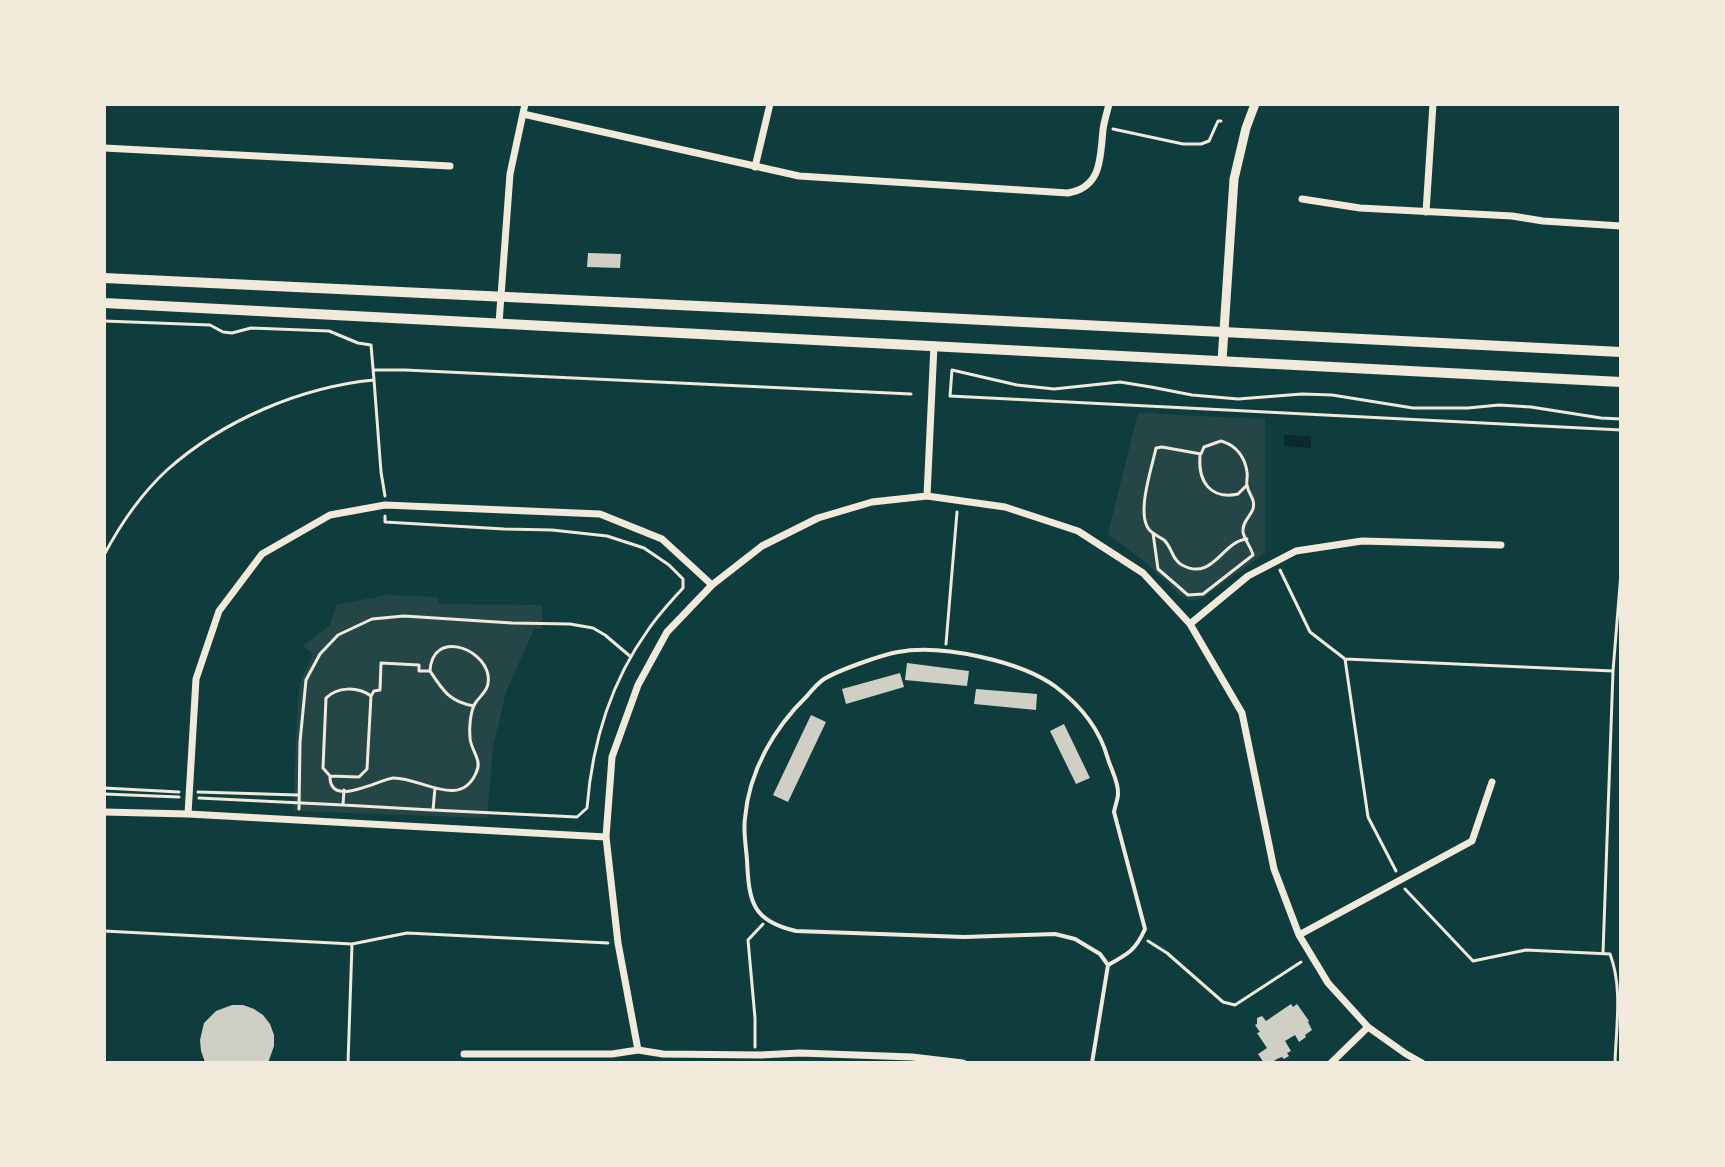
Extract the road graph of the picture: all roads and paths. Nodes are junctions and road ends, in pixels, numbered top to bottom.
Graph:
1 (525, 104) edge
2 (770, 104) edge
3 (1109, 104) edge
4 (1255, 104) edge
5 (1433, 104) edge
6 (523, 114) junction
7 (1221, 121) dead end
8 (1103, 127) junction
9 (104, 148) edge
10 (450, 166) dead end
11 (755, 167) junction
12 (1302, 199) dead end
13 (1426, 212) junction
14 (1621, 226) edge
15 (104, 278) edge
16 (500, 295) junction
17 (104, 303) edge
18 (104, 321) edge
19 (499, 323) junction
20 (1223, 333) junction
21 (934, 345) junction
22 (1621, 352) edge
23 (1222, 361) junction
24 (374, 370) junction
25 (374, 380) junction
26 (1621, 382) edge
27 (911, 394) dead end
28 (1621, 419) edge
29 (1621, 430) edge
30 (1201, 454) junction
31 (1247, 485) junction
32 (927, 496) junction
33 (958, 500) junction
34 (385, 505) junction
35 (1153, 533) junction
36 (1247, 539) junction
37 (1501, 545) dead end
38 (104, 555) edge
39 (1276, 561) junction
40 (1621, 573) edge
41 (712, 585) junction
42 (1190, 624) junction
43 (946, 651) junction
44 (631, 657) junction
45 (1345, 659) junction
46 (430, 671) junction
47 (1613, 671) junction
48 (371, 696) junction
49 (474, 706) junction
50 (330, 776) junction
51 (1492, 782) dead end
52 (435, 788) junction
53 (344, 790) junction
54 (104, 794) edge
55 (189, 798) junction
56 (299, 803) junction
57 (343, 805) junction
58 (433, 810) junction
59 (104, 812) edge
60 (188, 814) junction
61 (299, 820) junction
62 (606, 837) junction
63 (1400, 880) junction
64 (766, 921) junction
65 (104, 931) edge
66 (1299, 935) junction
67 (1142, 937) junction
68 (618, 943) junction
69 (352, 944) junction
70 (1603, 953) junction
71 (1311, 955) junction
72 (1108, 965) junction
73 (1368, 1027) junction
74 (638, 1050) junction
75 (464, 1054) dead end
76 (758, 1057) edge
77 (348, 1063) edge
78 (963, 1063) edge
79 (1092, 1063) edge
80 (1331, 1063) edge
81 (1422, 1063) edge
82 (1615, 1063) edge

1 - 6 street
2 - 11 street
3 - 8 street
4 - 20 street
5 - 13 street
6 - 11 street
6 - 16 street
7 - 8 path
8 - 11 street
9 - 10 street
12 - 13 street
13 - 14 street
15 - 16 main road
16 - 19 street
16 - 20 main road
17 - 19 main road
18 - 24 path
19 - 21 main road
20 - 22 main road
20 - 23 street
21 - 23 main road
21 - 32 street
23 - 26 main road
24 - 25 path
24 - 27 path
25 - 34 path
25 - 38 path
28 - 29 path
30 - 31 path
30 - 31 path
30 - 35 path
31 - 36 path
32 - 33 street
32 - 41 street
33 - 42 street
33 - 43 path
34 - 41 street
34 - 44 path
34 - 55 street
35 - 36 path
35 - 36 path
37 - 39 street
39 - 42 street
39 - 45 path
40 - 47 path
41 - 62 street
42 - 66 street
43 - 64 lane
43 - 67 lane
44 - 56 path
44 - 58 path
45 - 47 path
45 - 63 path
46 - 48 path
46 - 49 path
46 - 49 path
47 - 70 path
48 - 50 path
48 - 50 path
49 - 52 path
50 - 53 path
51 - 63 street
52 - 53 path
52 - 58 path
53 - 57 path
54 - 55 path
55 - 56 path
55 - 60 street
56 - 57 path
56 - 61 path
57 - 58 path
59 - 60 street
60 - 61 street
61 - 62 street
62 - 68 street
63 - 66 street
63 - 70 path
64 - 72 lane
64 - 76 path
65 - 69 path
66 - 71 street
67 - 71 path
67 - 72 lane
68 - 69 path
68 - 74 street
69 - 77 path
70 - 82 path
71 - 73 street
72 - 79 lane
73 - 80 street
73 - 81 street
74 - 75 street
74 - 76 street
76 - 78 street

